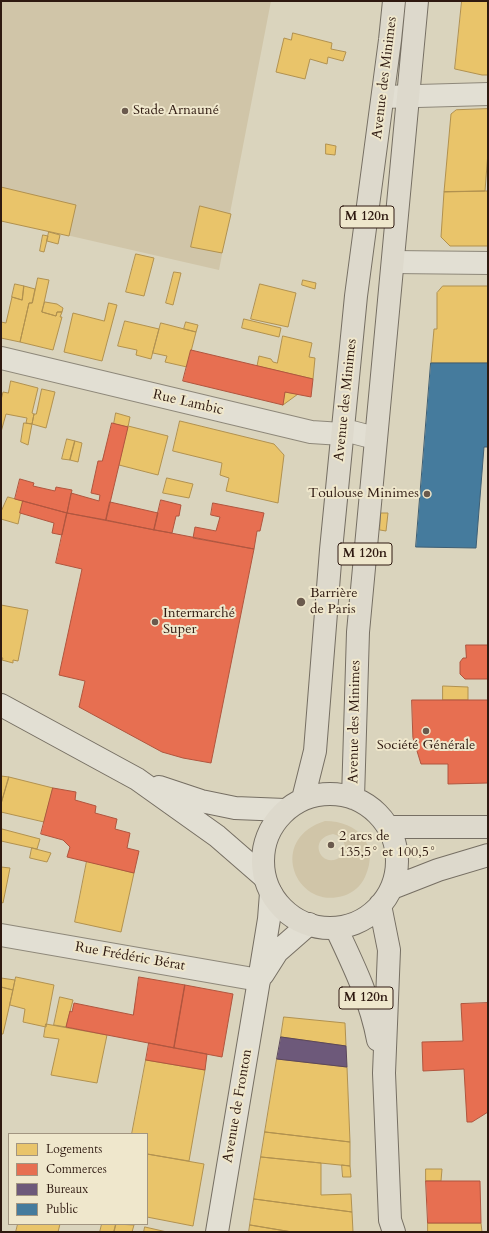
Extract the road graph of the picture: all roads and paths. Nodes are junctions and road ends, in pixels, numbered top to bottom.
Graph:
1 (394, 1) edge
2 (417, 1) edge
3 (488, 94) edge
4 (409, 96) junction
5 (383, 97) junction
6 (393, 262) junction
7 (488, 263) edge
8 (1, 358) edge
9 (342, 434) junction
10 (375, 438) junction
11 (1, 705) edge
12 (137, 779) junction
13 (353, 798) junction
14 (294, 804) junction
15 (388, 827) junction
16 (488, 827) edge
17 (488, 854) edge
18 (267, 884) junction
19 (386, 896) junction
20 (309, 924) junction
21 (336, 928) junction
22 (1, 935) edge
23 (259, 980) junction
24 (384, 1073) junction
25 (390, 1228) edge
26 (217, 1232) edge

1 - 5 main road, Avenue des Minimes / M 120n
2 - 4 main road, Avenue des Minimes / M 120n
3 - 4 street
4 - 5 street
4 - 6 main road, Avenue des Minimes / M 120n
5 - 9 main road, Avenue des Minimes / M 120n
6 - 7 street
6 - 10 main road, Avenue des Minimes / M 120n
8 - 9 street, Rue Lambic
9 - 10 street, Rue Lambic
9 - 14 main road, Avenue des Minimes / M 120n
10 - 13 main road, Avenue des Minimes / M 120n
11 - 12 street
12 - 14 street
12 - 18 street
13 - 14 main road
13 - 15 main road
14 - 18 main road
15 - 16 main road
15 - 19 main road
17 - 19 main road
18 - 20 main road
18 - 23 street, Avenue de Fronton
19 - 21 main road
19 - 24 main road, M 120n
20 - 21 main road
20 - 23 street, Avenue de Fronton
21 - 24 main road, M 120n
22 - 23 street, Rue Frédéric Bérat
23 - 26 street, Avenue de Fronton
24 - 25 main road, M 120n

